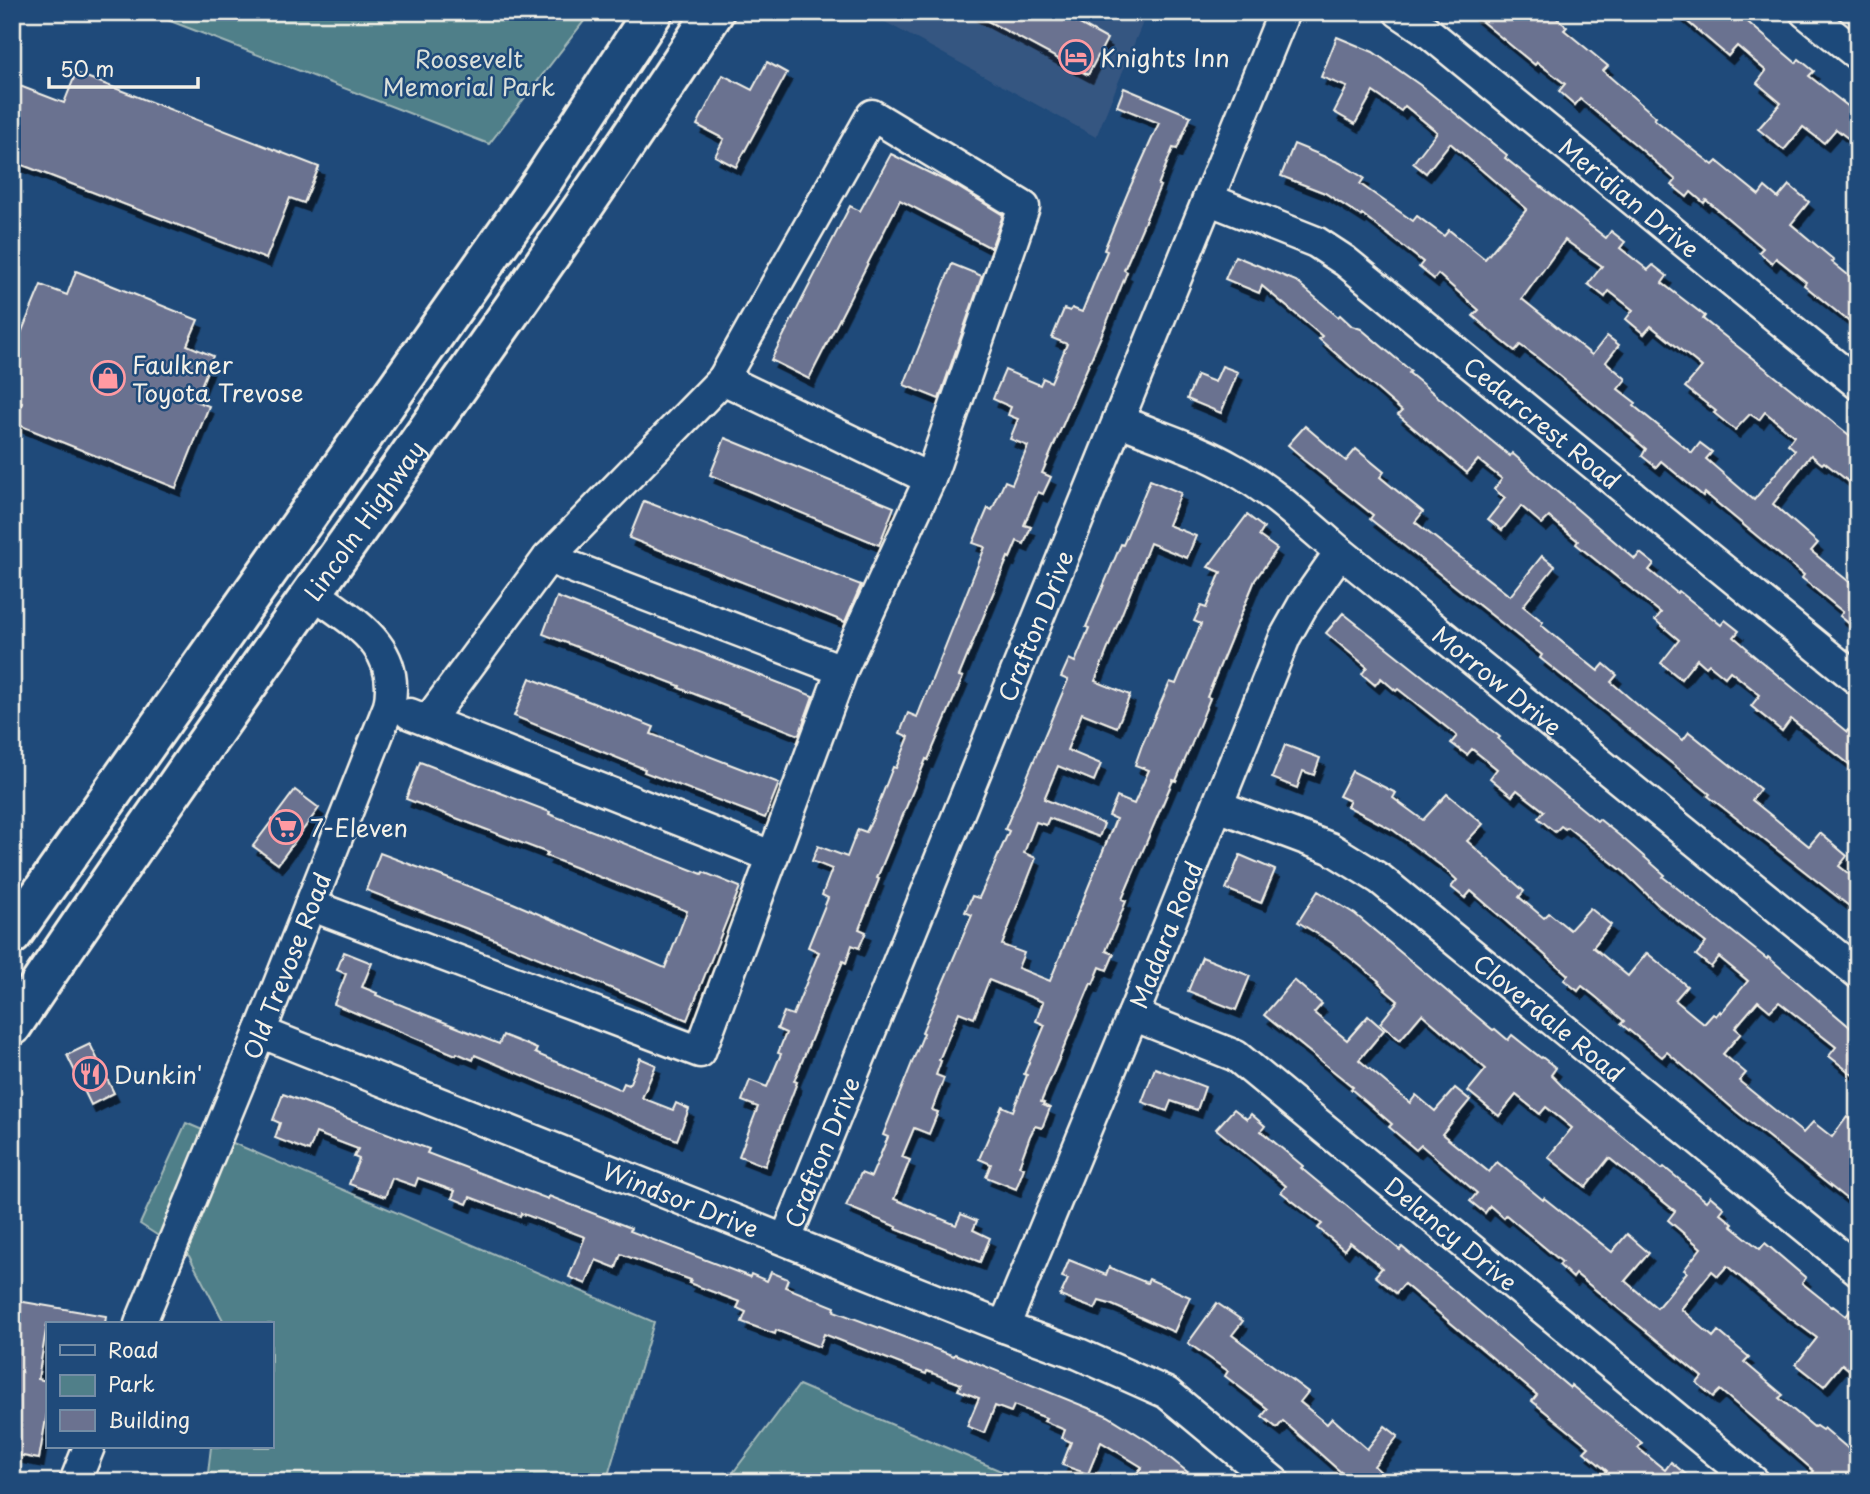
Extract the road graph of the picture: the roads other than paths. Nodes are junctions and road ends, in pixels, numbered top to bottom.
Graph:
1 (653, 12) edge
2 (714, 12) edge
3 (1284, 12) edge
4 (1399, 12) edge
5 (1805, 12) edge
6 (1858, 55) edge
7 (1208, 199) junction
8 (723, 379) junction
9 (1858, 384) edge
10 (1118, 421) junction
11 (930, 478) junction
12 (1340, 552) junction
13 (548, 558) junction
14 (312, 592) junction
15 (842, 670) junction
16 (1858, 680) edge
17 (388, 706) junction
18 (428, 721) junction
19 (1218, 806) junction
20 (771, 856) junction
21 (310, 905) junction
22 (12, 935) edge
23 (1858, 973) edge
24 (1133, 1015) junction
25 (12, 1026) edge
26 (260, 1032) junction
27 (786, 1239) junction
28 (1858, 1270) edge
29 (141, 1322) edge
30 (1004, 1327) junction
31 (89, 1448) edge
32 (75, 1482) edge
33 (1274, 1482) edge
34 (1754, 1482) edge

1 - 22 highway, Lincoln Highway
2 - 14 highway, Lincoln Highway
3 - 7 street, Crafton Drive
4 - 9 street, Meridian Drive
5 - 6 street
7 - 10 street, Crafton Drive
7 - 16 street, Cedarcrest Road
8 - 11 street
8 - 11 street
8 - 13 street
10 - 12 street, Morrow Drive
10 - 27 street, Crafton Drive
11 - 15 street
12 - 19 street, Madara Road
12 - 23 street, Morrow Drive
13 - 15 street
13 - 18 street
14 - 17 street, Old Trevose Road
14 - 25 highway, Lincoln Highway
15 - 20 street
17 - 18 street
17 - 21 street, Old Trevose Road
18 - 20 street
19 - 24 street, Madara Road
19 - 28 street, Cloverdale Road
20 - 21 street
21 - 26 street, Old Trevose Road
24 - 30 street, Madara Road
24 - 34 street, Delancy Drive
26 - 27 street, Windsor Drive
26 - 29 street, Old Trevose Road
27 - 30 street, Windsor Drive
30 - 33 street, Windsor Drive
31 - 32 street

